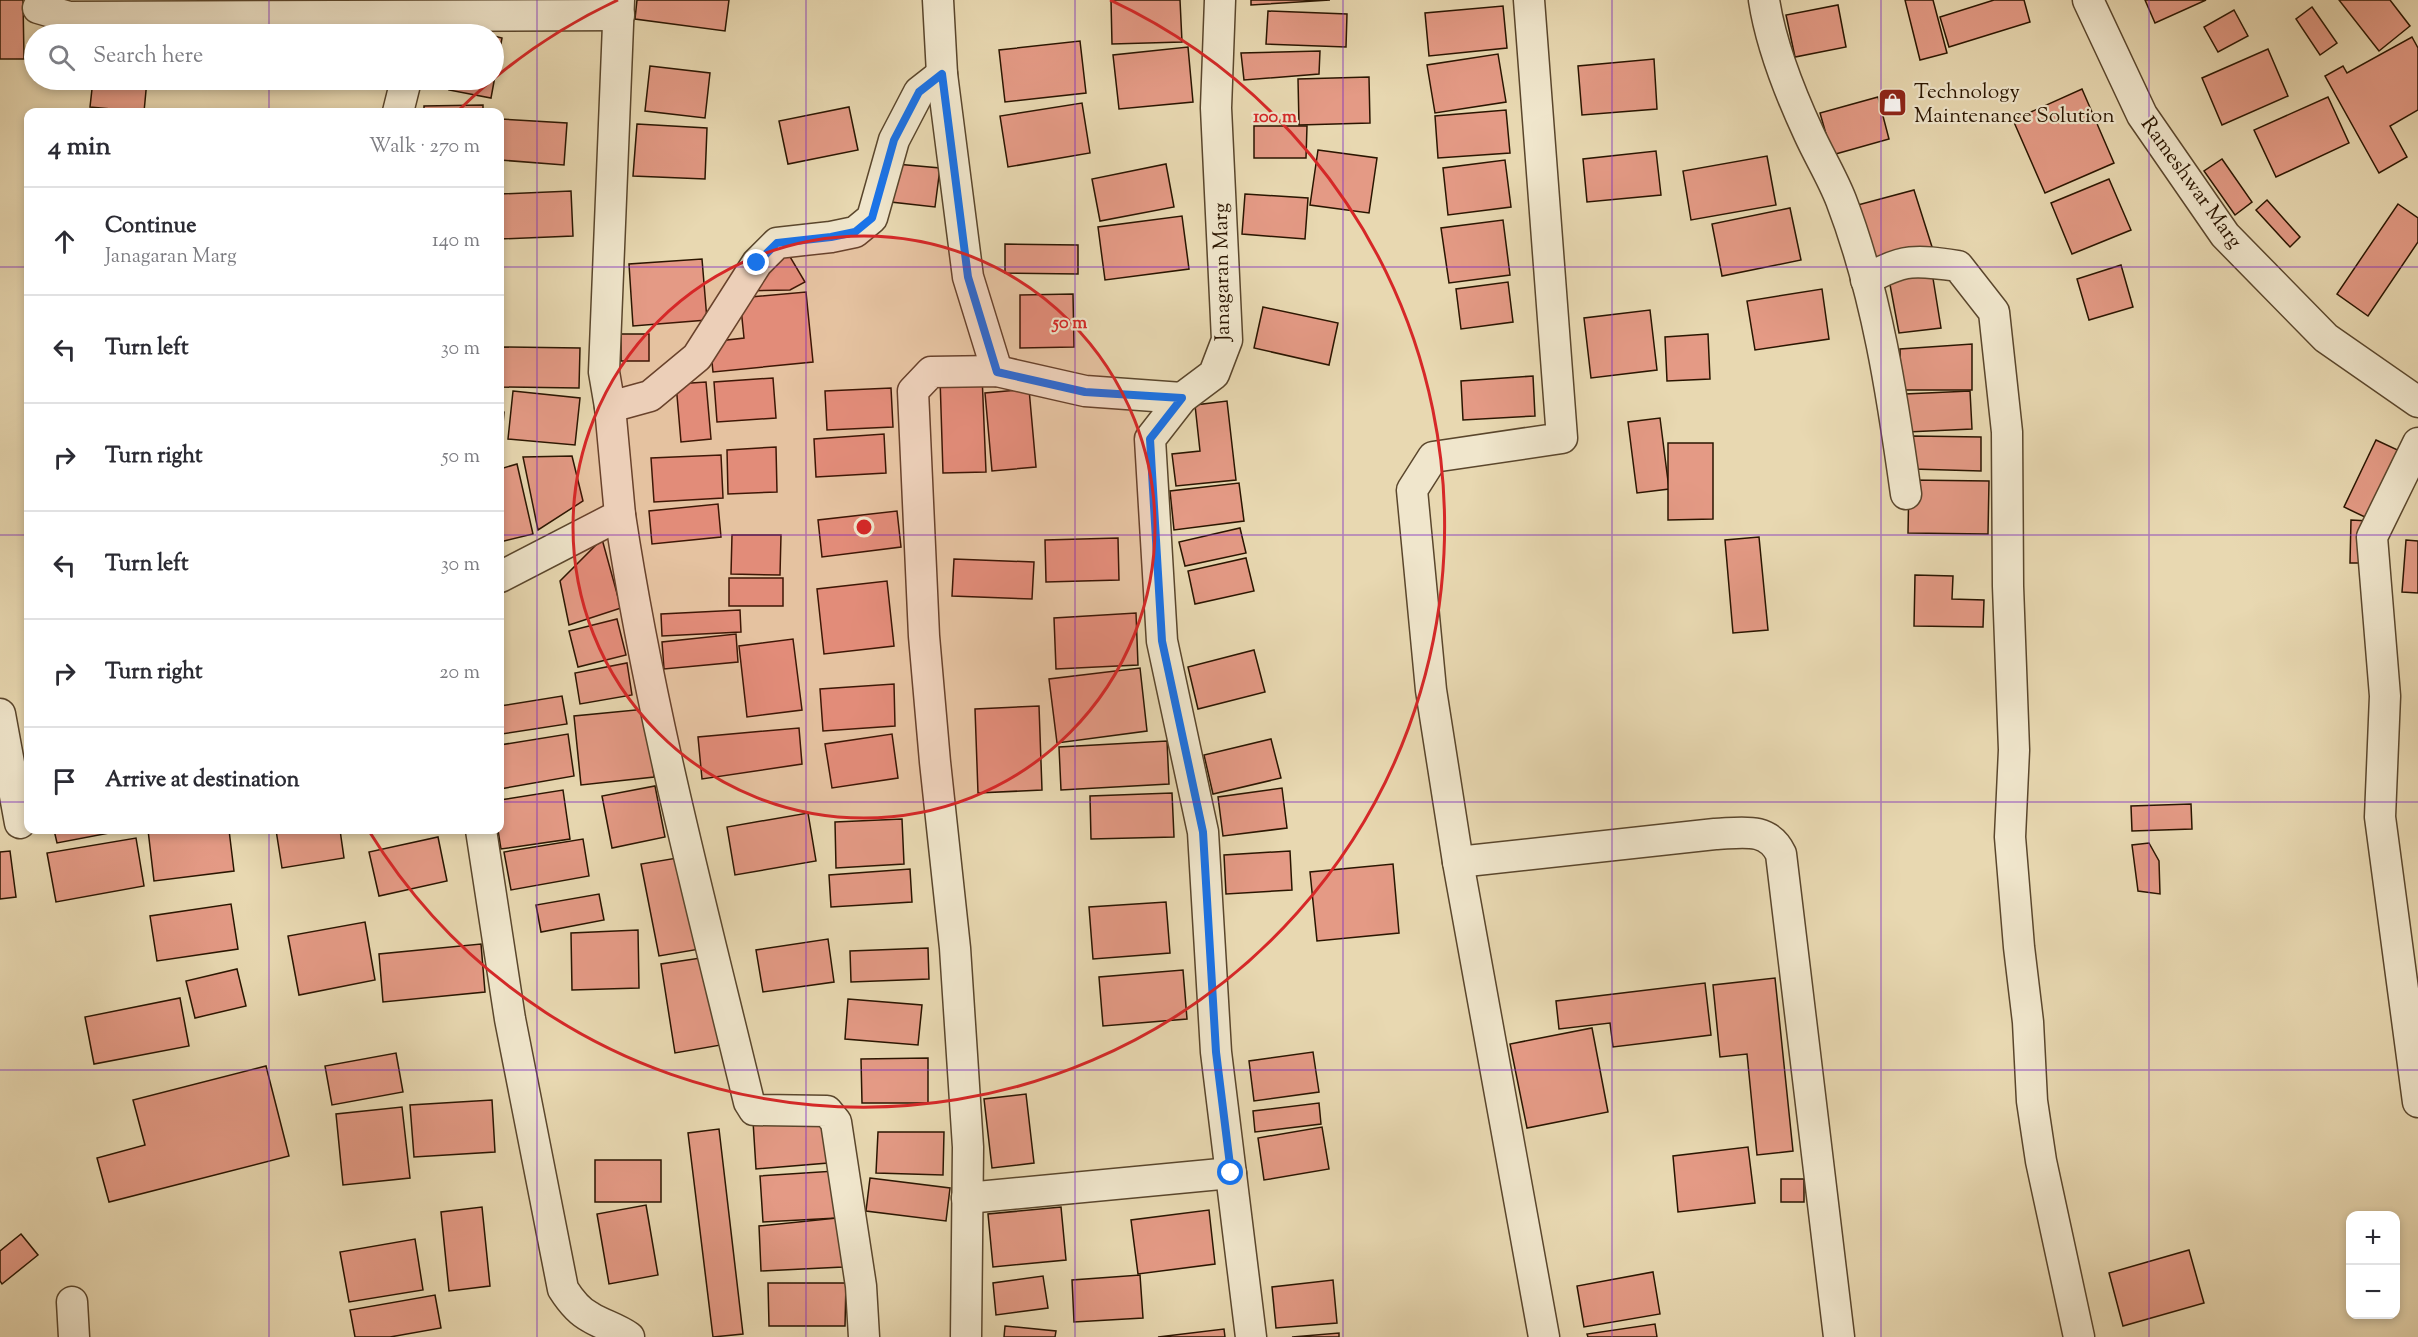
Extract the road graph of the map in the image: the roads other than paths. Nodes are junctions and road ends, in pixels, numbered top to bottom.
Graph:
1 (938, 0) edge
2 (1220, 0) edge
3 (1529, 0) edge
4 (1764, 0) edge
5 (2088, 0) edge
6 (619, 7) edge
7 (38, 8) dead end
8 (374, 24) edge
9 (429, 24) edge
10 (942, 74) junction
11 (404, 90) edge
12 (399, 108) edge
13 (1866, 280) junction
14 (997, 372) junction
15 (1182, 398) junction
16 (2418, 402) edge
17 (610, 407) junction
18 (2418, 442) edge
19 (1906, 494) dead end
20 (620, 515) junction
21 (504, 575) edge
22 (0, 714) edge
23 (20, 823) dead end
24 (482, 834) edge
25 (1458, 862) junction
26 (2418, 1102) edge
27 (1231, 1173) junction
28 (967, 1198) junction
29 (72, 1302) dead end
30 (74, 1337) edge
31 (629, 1337) edge
32 (864, 1337) edge
33 (966, 1337) edge
34 (1251, 1337) edge
35 (1544, 1337) edge
36 (1839, 1337) edge
37 (2079, 1337) edge

1 - 10 street
2 - 15 street, Janagaran Marg
3 - 25 street
4 - 13 street
5 - 16 street, Rameshwar Marg
6 - 9 street
6 - 17 street
7 - 8 street
10 - 14 street
10 - 17 street
11 - 12 street
13 - 19 street
13 - 37 street
14 - 15 street
14 - 28 street
15 - 27 street, Janagaran Marg
17 - 20 street
18 - 26 street
20 - 21 street
20 - 32 street
22 - 23 street
24 - 31 street
25 - 35 street
25 - 36 street
27 - 28 street
27 - 34 street, Janagaran Marg
28 - 33 street
29 - 30 street

